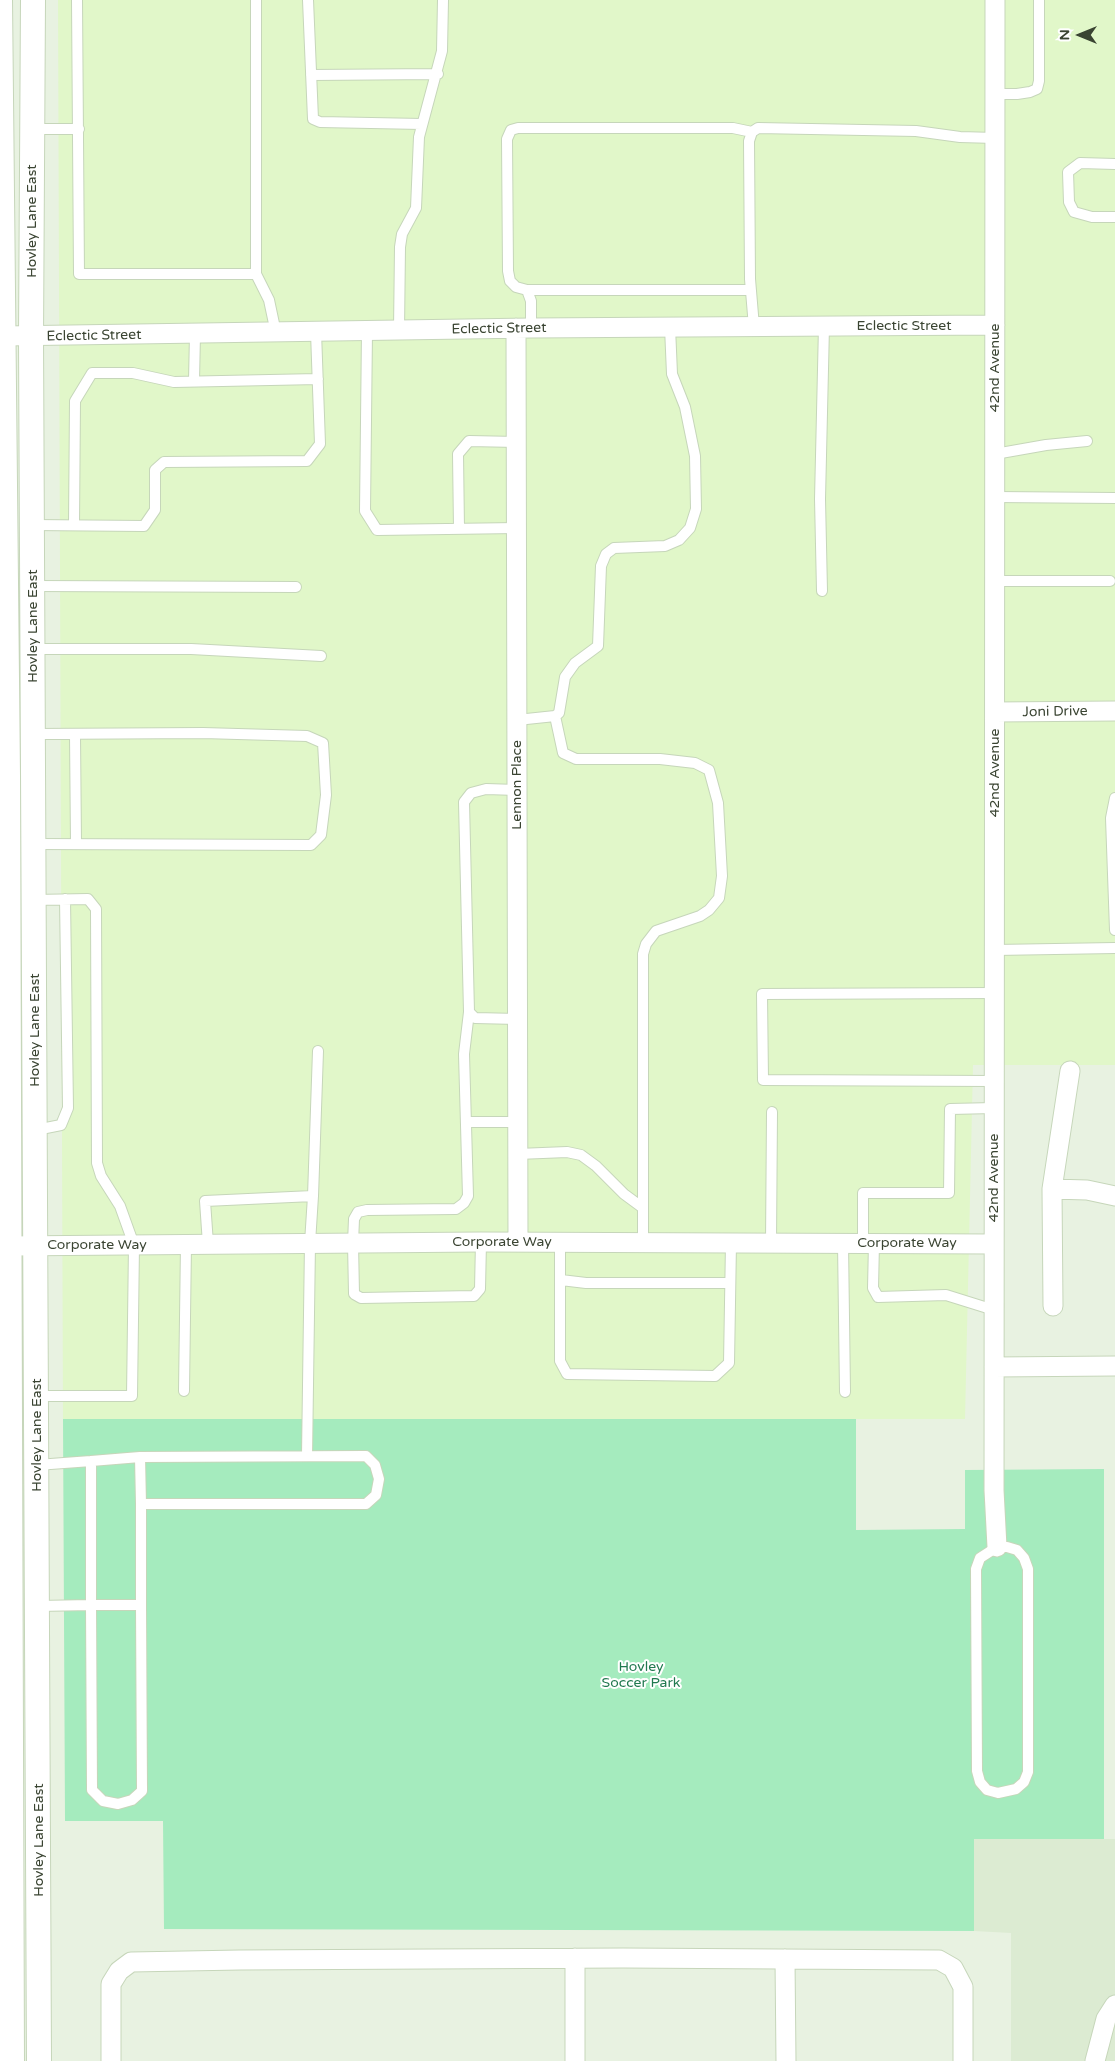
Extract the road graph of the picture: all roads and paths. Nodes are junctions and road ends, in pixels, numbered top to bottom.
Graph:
1 (0, 0) edge
2 (33, 0) edge
3 (77, 0) edge
4 (256, 0) edge
5 (308, 0) edge
6 (443, 0) edge
7 (995, 0) edge
8 (1039, 0) edge
9 (311, 74) junction
10 (438, 74) junction
11 (995, 94) junction
12 (422, 124) junction
13 (32, 129) junction
14 (79, 130) junction
15 (752, 132) junction
16 (995, 138) junction
17 (1115, 164) edge
18 (1115, 217) edge
19 (256, 274) junction
20 (526, 290) junction
21 (750, 290) junction
22 (995, 325) junction
23 (824, 326) junction
24 (670, 327) junction
25 (754, 327) junction
26 (524, 328) junction
27 (399, 330) junction
28 (367, 331) junction
29 (316, 332) junction
30 (276, 333) junction
31 (195, 334) junction
32 (4, 336) junction
33 (31, 337) junction
34 (318, 379) junction
35 (194, 381) junction
36 (4, 433) junction
37 (1088, 441) dead end
38 (517, 442) junction
39 (995, 454) junction
40 (995, 497) junction
41 (1115, 498) edge
42 (32, 525) junction
43 (74, 525) junction
44 (517, 528) junction
45 (460, 529) junction
46 (995, 581) junction
47 (1110, 581) dead end
48 (33, 586) junction
49 (296, 587) dead end
50 (822, 591) dead end
51 (33, 649) junction
52 (321, 656) dead end
53 (1115, 711) edge
54 (995, 712) junction
55 (555, 716) junction
56 (517, 720) junction
57 (34, 734) junction
58 (75, 735) junction
59 (8, 786) junction
60 (517, 790) junction
61 (1115, 798) edge
62 (34, 844) junction
63 (76, 844) junction
64 (65, 899) junction
65 (34, 900) junction
66 (1115, 930) edge
67 (1115, 948) edge
68 (995, 950) junction
69 (995, 993) junction
70 (469, 1012) junction
71 (518, 1019) junction
72 (318, 1051) dead end
73 (1070, 1071) dead end
74 (994, 1081) junction
75 (994, 1108) junction
76 (772, 1112) dead end
77 (466, 1122) junction
78 (518, 1122) junction
79 (36, 1130) junction
80 (518, 1154) junction
81 (1052, 1189) junction
82 (313, 1196) junction
83 (1115, 1196) edge
84 (643, 1208) junction
85 (481, 1242) junction
86 (518, 1242) junction
87 (560, 1242) junction
88 (310, 1243) junction
89 (353, 1243) junction
90 (643, 1243) junction
91 (731, 1243) junction
92 (771, 1243) junction
93 (843, 1243) junction
94 (868, 1243) junction
95 (186, 1244) junction
96 (208, 1244) junction
97 (994, 1244) junction
98 (36, 1245) junction
99 (134, 1245) junction
100 (9, 1246) junction
101 (561, 1280) junction
102 (730, 1283) junction
103 (1053, 1306) dead end
104 (994, 1310) junction
105 (1115, 1366) edge
106 (994, 1367) junction
107 (184, 1391) dead end
108 (845, 1392) dead end
109 (37, 1396) junction
110 (307, 1456) junction
111 (140, 1457) junction
112 (91, 1461) junction
113 (37, 1465) junction
114 (10, 1490) junction
115 (141, 1504) junction
116 (996, 1547) junction
117 (90, 1605) junction
118 (142, 1605) junction
119 (38, 1606) junction
120 (575, 1958) junction
121 (785, 1959) junction
122 (1111, 2012) edge
123 (12, 2061) edge
124 (39, 2061) edge
125 (111, 2061) edge
126 (575, 2061) edge
127 (786, 2061) edge
128 (962, 2061) edge
129 (1095, 2061) edge

1 - 32 street, Hovley Lane East
2 - 13 street, Hovley Lane East
3 - 14 lane
4 - 19 lane
5 - 9 lane
6 - 10 lane
7 - 11 street, 42nd Avenue
8 - 11 lane
9 - 10 lane
9 - 12 lane
10 - 12 lane
11 - 16 street, 42nd Avenue
12 - 27 lane
13 - 14 lane
13 - 33 street, Hovley Lane East
14 - 19 lane
15 - 16 lane
15 - 20 lane
15 - 21 lane
16 - 22 street, 42nd Avenue
17 - 18 lane
19 - 30 lane
20 - 21 lane
20 - 26 lane
21 - 25 lane
22 - 23 street, Eclectic Street
22 - 39 street, 42nd Avenue
23 - 25 street, Eclectic Street
23 - 50 lane
24 - 25 street, Eclectic Street
24 - 26 street, Eclectic Street
24 - 55 lane
26 - 27 street, Eclectic Street
26 - 38 street, Lennon Place
27 - 28 street, Eclectic Street
28 - 29 street, Eclectic Street
28 - 45 lane
29 - 30 street, Eclectic Street
29 - 34 lane
30 - 31 street, Eclectic Street
31 - 33 street, Eclectic Street
31 - 35 lane
32 - 33 street, Eclectic Street
32 - 36 street, Hovley Lane East
33 - 42 street, Hovley Lane East
34 - 35 lane
34 - 43 lane
35 - 43 lane
36 - 42 street
36 - 59 street, Hovley Lane East
37 - 39 lane
38 - 44 street, Lennon Place
38 - 45 lane
39 - 40 street, 42nd Avenue
40 - 41 lane
40 - 46 street, 42nd Avenue
42 - 43 lane
42 - 48 street, Hovley Lane East
44 - 45 lane
44 - 56 street, Lennon Place
46 - 47 lane
46 - 54 street, 42nd Avenue
48 - 49 lane
48 - 51 street, Hovley Lane East
51 - 52 lane
51 - 57 street, Hovley Lane East
53 - 54 street, Joni Drive
54 - 68 street, 42nd Avenue
55 - 56 lane
55 - 84 lane
56 - 60 street, Lennon Place
57 - 58 lane
57 - 62 street, Hovley Lane East
58 - 63 lane
58 - 63 lane
59 - 65 street
59 - 100 street, Hovley Lane East
60 - 70 lane
60 - 71 street, Lennon Place
61 - 66 lane
62 - 63 lane
62 - 65 street, Hovley Lane East
64 - 65 lane
64 - 79 lane
64 - 99 lane
65 - 79 street, Hovley Lane East
67 - 68 lane
68 - 69 street, 42nd Avenue
69 - 74 street, 42nd Avenue
69 - 74 lane
70 - 71 lane
70 - 77 lane
71 - 78 street, Lennon Place
72 - 82 lane
73 - 81 street
74 - 75 street, 42nd Avenue
75 - 94 lane
75 - 97 street, 42nd Avenue
76 - 92 lane
77 - 78 lane
77 - 89 lane
78 - 80 street, Lennon Place
79 - 98 street, Hovley Lane East
80 - 84 lane
80 - 86 street, Lennon Place
81 - 83 street
81 - 103 street
82 - 88 lane
82 - 96 lane
84 - 90 lane
85 - 86 street, Corporate Way
85 - 89 street, Corporate Way
85 - 89 lane
86 - 87 street, Corporate Way
87 - 90 street, Corporate Way
87 - 101 lane
88 - 89 street, Corporate Way
88 - 96 street, Corporate Way
88 - 110 lane
90 - 91 street, Corporate Way
91 - 92 street, Corporate Way
91 - 102 lane
92 - 93 street, Corporate Way
93 - 94 street, Corporate Way
93 - 108 lane
94 - 97 street, Corporate Way
94 - 104 lane
95 - 96 street, Corporate Way
95 - 99 street, Corporate Way
95 - 107 lane
97 - 104 street, 42nd Avenue
98 - 99 street, Corporate Way
98 - 100 street, Corporate Way
98 - 109 street, Hovley Lane East
99 - 109 lane
100 - 114 street, Hovley Lane East
101 - 102 lane
101 - 102 lane
104 - 106 street, 42nd Avenue
105 - 106 street
106 - 116 street, 42nd Avenue
109 - 113 street, Hovley Lane East
110 - 111 lane
110 - 115 lane
111 - 112 lane
111 - 115 lane
112 - 113 lane
112 - 117 lane
113 - 119 street, Hovley Lane East
114 - 119 street
114 - 123 street, Hovley Lane East
115 - 118 lane
116 - 116 lane
117 - 118 lane
117 - 118 lane
117 - 119 lane
119 - 124 street, Hovley Lane East
120 - 121 street
120 - 125 street
120 - 126 street
121 - 127 street
121 - 128 street
122 - 129 street

